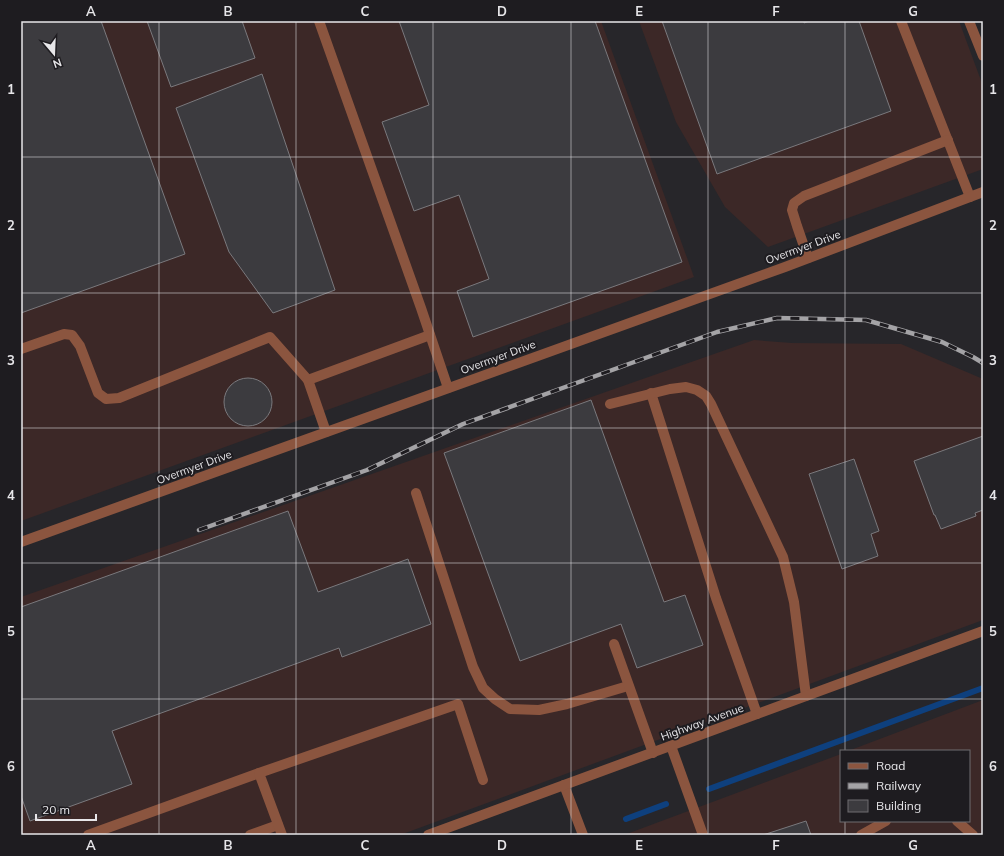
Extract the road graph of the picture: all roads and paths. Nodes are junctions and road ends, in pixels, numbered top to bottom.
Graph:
1 (319, 21) edge
2 (901, 21) edge
3 (970, 21) edge
4 (983, 56) edge
5 (948, 140) junction
6 (983, 192) edge
7 (970, 197) junction
8 (808, 258) junction
9 (430, 335) junction
10 (21, 349) edge
11 (308, 380) junction
12 (448, 388) junction
13 (651, 394) junction
14 (610, 404) dead end
15 (326, 432) junction
16 (416, 493) dead end
17 (21, 542) edge
18 (983, 631) edge
19 (614, 644) dead end
20 (628, 686) junction
21 (806, 696) junction
22 (757, 714) junction
23 (671, 746) junction
24 (653, 753) junction
25 (259, 773) junction
26 (483, 780) dead end
27 (564, 785) junction
28 (884, 822) edge
29 (958, 822) edge
30 (278, 825) junction
31 (88, 835) edge
32 (250, 835) edge
33 (282, 835) edge
34 (428, 835) edge
35 (583, 835) edge
36 (703, 835) edge
37 (862, 835) edge
38 (973, 835) edge

1 - 9 street
2 - 5 street
3 - 4 street
5 - 7 street
5 - 8 street
6 - 7 street, Overmyer Drive
7 - 8 street, Overmyer Drive
8 - 12 street, Overmyer Drive
9 - 11 street
9 - 12 street
10 - 11 street
11 - 15 street
12 - 15 street, Overmyer Drive
13 - 14 street
13 - 21 street
13 - 22 street
15 - 17 street, Overmyer Drive
16 - 20 street
18 - 21 street, Highway Avenue
19 - 20 street
20 - 24 street
21 - 22 street, Highway Avenue
22 - 23 street, Highway Avenue
23 - 24 street, Highway Avenue
23 - 36 street
24 - 27 street, Highway Avenue
25 - 26 street
25 - 30 street
25 - 31 street
27 - 34 street, Highway Avenue
27 - 35 street
28 - 37 street
29 - 38 street
30 - 32 street
30 - 33 street

